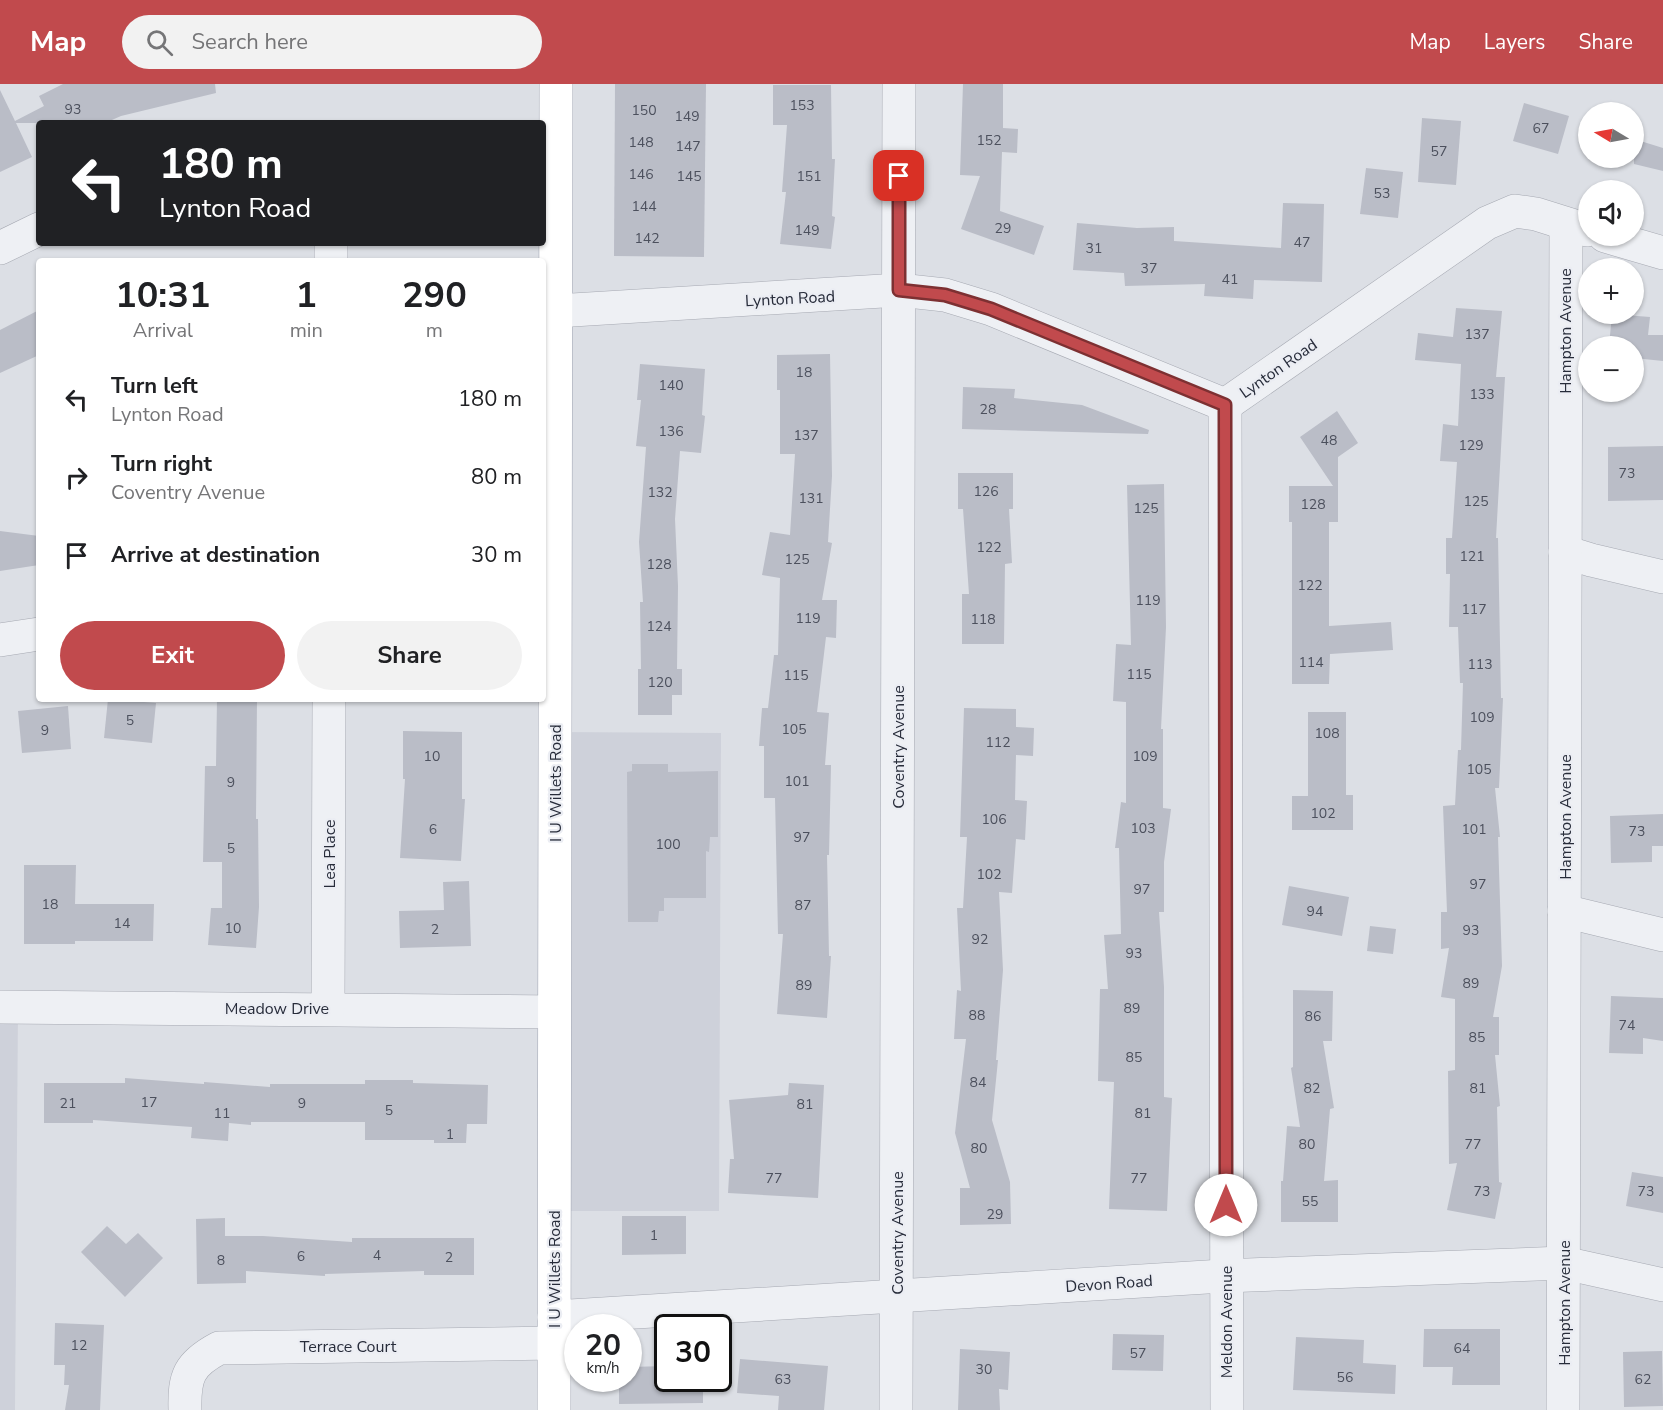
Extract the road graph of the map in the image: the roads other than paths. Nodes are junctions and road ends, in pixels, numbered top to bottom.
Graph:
1 (556, 84) edge
2 (899, 84) edge
3 (549, 159) edge
4 (1577, 227) edge
5 (36, 231) edge
6 (1639, 246) edge
7 (0, 249) edge
8 (1663, 253) edge
9 (899, 290) junction
10 (556, 311) junction
11 (1225, 405) junction
12 (1565, 552) junction
13 (1663, 577) edge
14 (36, 634) edge
15 (0, 640) edge
16 (329, 702) edge
17 (1564, 911) junction
18 (1663, 935) edge
19 (0, 1007) edge
20 (328, 1008) junction
21 (554, 1012) junction
22 (1564, 1263) junction
23 (1226, 1275) junction
24 (1663, 1285) edge
25 (896, 1296) junction
26 (554, 1330) junction
27 (185, 1410) edge
28 (554, 1410) edge
29 (896, 1410) edge
30 (1227, 1410) edge
31 (1563, 1410) edge

1 - 3 main road, I U Willets Road
2 - 9 street, Coventry Avenue
3 - 10 main road, I U Willets Road
4 - 11 street, Lynton Road
4 - 12 street, Hampton Avenue
5 - 7 street
6 - 8 street
9 - 10 street, Lynton Road
9 - 11 street, Lynton Road
9 - 25 street, Coventry Avenue
10 - 21 main road, I U Willets Road
11 - 23 street, Meldon Avenue
12 - 13 street
12 - 17 street, Hampton Avenue
14 - 15 street
16 - 20 street, Lea Place
17 - 18 street
17 - 22 street, Hampton Avenue
19 - 20 street, Meadow Drive
20 - 21 street, Meadow Drive
21 - 26 main road, I U Willets Road
22 - 23 street, Devon Road
22 - 24 street, Devon Road
22 - 31 street, Hampton Avenue
23 - 25 street, Devon Road
23 - 30 street, Meldon Avenue
25 - 26 street, Devon Road
25 - 29 street, Coventry Avenue
26 - 27 street, Terrace Court
26 - 28 main road, I U Willets Road

